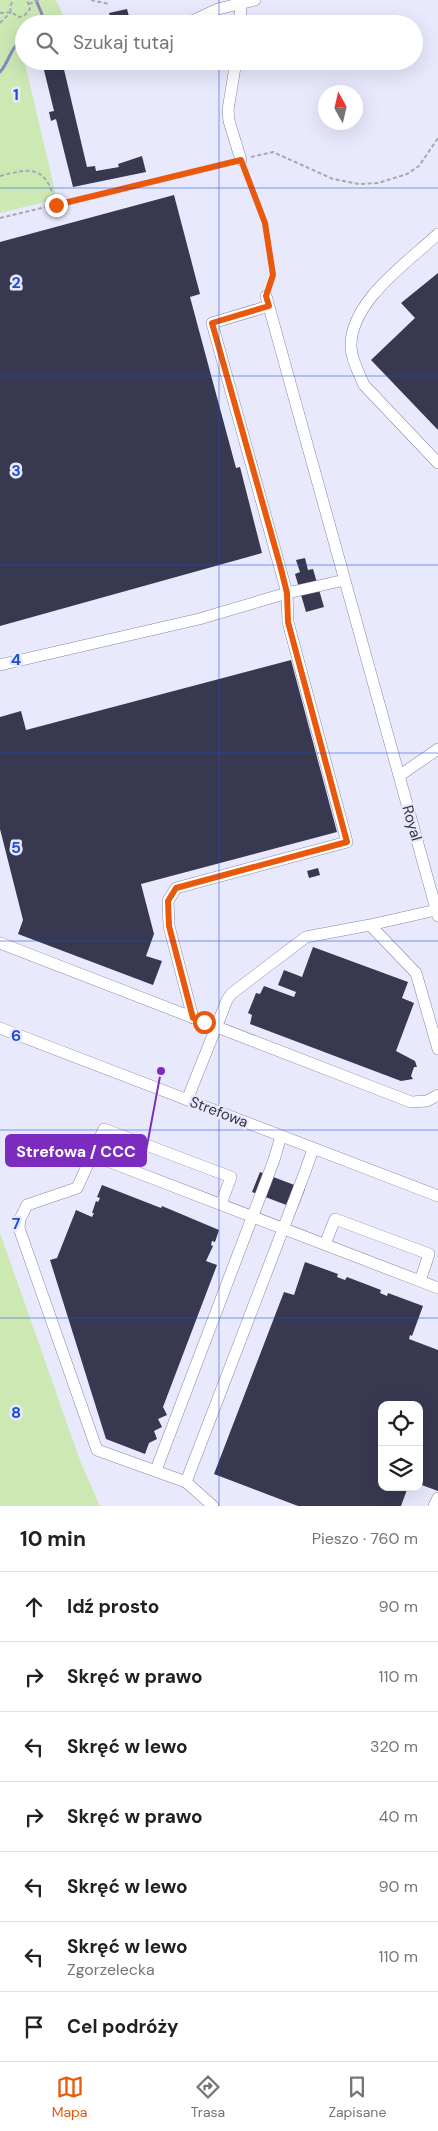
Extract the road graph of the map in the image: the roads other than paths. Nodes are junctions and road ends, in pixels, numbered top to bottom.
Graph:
1 (255, 0) edge
2 (241, 1) edge
3 (205, 15) edge
4 (240, 15) edge
5 (235, 70) edge
6 (241, 160) road end
7 (438, 234) edge
8 (438, 463) edge
9 (345, 580) junction
10 (287, 593) junction
11 (0, 665) edge
12 (438, 749) edge
13 (399, 776) junction
14 (437, 913) edge
15 (370, 925) junction
16 (0, 943) edge
17 (193, 1018) junction
18 (217, 1027) junction
19 (0, 1028) edge
20 (438, 1049) edge
21 (438, 1095) edge
22 (187, 1100) junction
23 (280, 1136) junction
24 (313, 1148) junction
25 (92, 1155) junction
26 (438, 1196) edge
27 (221, 1204) junction
28 (252, 1216) junction
29 (282, 1228) junction
30 (325, 1244) junction
31 (420, 1281) junction
32 (438, 1288) edge
33 (156, 1470) junction
34 (186, 1482) junction
35 (438, 1498) edge
36 (213, 1506) edge
37 (434, 1506) edge

1 - 2 street
2 - 3 street
2 - 4 street
5 - 6 street
7 - 8 street
9 - 10 street
9 - 10 street, Royal
9 - 13 street, Royal
10 - 11 street
10 - 17 street
12 - 13 street
13 - 14 street, Royal
14 - 15 street
15 - 18 street
15 - 20 street
16 - 17 street
17 - 18 street
18 - 21 street
18 - 22 street
19 - 22 street, Strefowa
22 - 23 street, Strefowa
23 - 24 street, Strefowa
23 - 28 street
24 - 26 street, Strefowa
24 - 29 street
25 - 27 street
25 - 27 street
25 - 33 street
27 - 28 street
28 - 29 street
28 - 33 street
29 - 30 street
29 - 34 street
30 - 31 street
30 - 31 street
31 - 32 street
33 - 34 street
34 - 36 street
35 - 37 street

